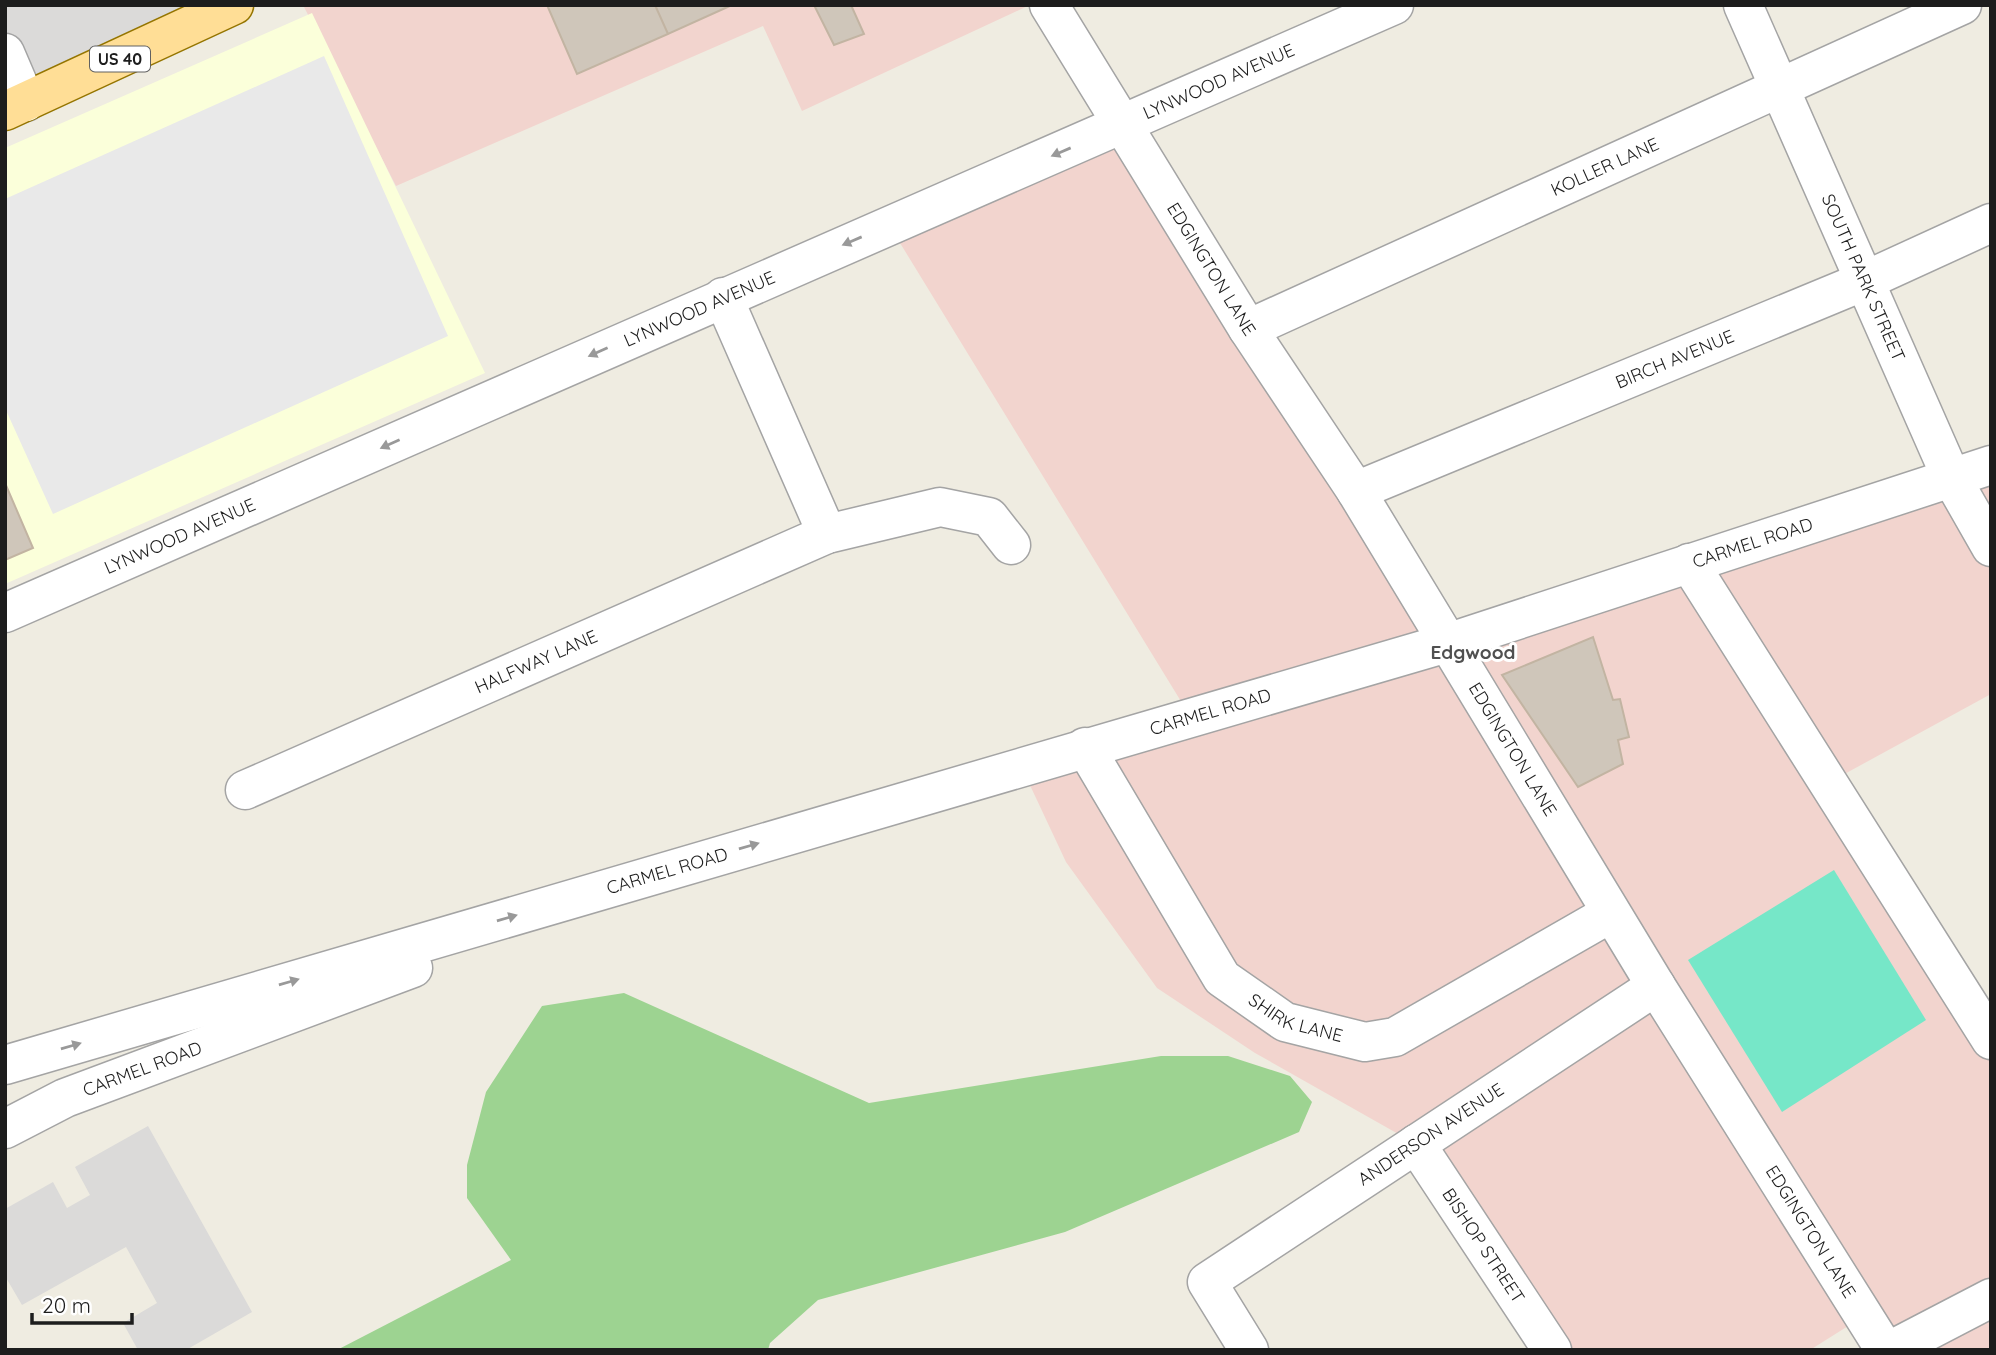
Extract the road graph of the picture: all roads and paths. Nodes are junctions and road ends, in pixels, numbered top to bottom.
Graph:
1 (1049, 5) edge
2 (1394, 5) edge
3 (1743, 5) edge
4 (1962, 5) edge
5 (228, 7) edge
6 (5, 53) edge
7 (1780, 86) junction
8 (16, 107) edge
9 (1124, 125) junction
10 (1991, 223) edge
11 (1862, 282) junction
12 (723, 297) junction
13 (1248, 329) junction
14 (1991, 465) edge
15 (1951, 477) junction
16 (1356, 491) junction
17 (827, 534) junction
18 (1011, 545) dead end
19 (1991, 547) edge
20 (1689, 563) junction
21 (5, 613) edge
22 (1447, 643) junction
23 (1085, 747) junction
24 (245, 790) dead end
25 (1611, 913) junction
26 (426, 941) junction
27 (1656, 986) junction
28 (1991, 1040) edge
29 (5, 1065) edge
30 (5, 1129) edge
31 (1416, 1144) junction
32 (1991, 1298) edge
33 (1249, 1350) edge
34 (1552, 1350) edge
35 (1885, 1350) edge
36 (1891, 1350) edge

1 - 9 street, EDGINGTON LANE
2 - 9 street, LYNWOOD AVENUE
3 - 7 street, SOUTH PARK STREET
4 - 7 street, KOLLER LANE
5 - 8 main road, US 40
6 - 8 street
7 - 11 street, SOUTH PARK STREET
7 - 13 street, KOLLER LANE
9 -> 12 street, LYNWOOD AVENUE
9 - 13 street, EDGINGTON LANE
10 - 11 street, BIRCH AVENUE
11 - 15 street, SOUTH PARK STREET
11 - 16 street, BIRCH AVENUE
12 - 17 street
12 -> 21 street, LYNWOOD AVENUE
13 - 16 street, EDGINGTON LANE
14 - 15 street, CARMEL ROAD
15 - 19 street, SOUTH PARK STREET
15 - 20 street, CARMEL ROAD
16 - 22 street, EDGINGTON LANE
17 - 18 street, HALFWAY LANE
17 - 24 street, HALFWAY LANE
20 - 22 street, CARMEL ROAD
20 - 28 street
22 - 23 street, CARMEL ROAD
22 - 25 street, EDGINGTON LANE
23 - 25 street, SHIRK LANE
26 -> 23 street, CARMEL ROAD
25 - 27 street, EDGINGTON LANE
29 -> 26 street, CARMEL ROAD
26 - 30 street, CARMEL ROAD
27 - 31 street, ANDERSON AVENUE
27 - 35 street, EDGINGTON LANE
31 - 33 street, ANDERSON AVENUE
31 - 34 street, BISHOP STREET
32 - 36 street

